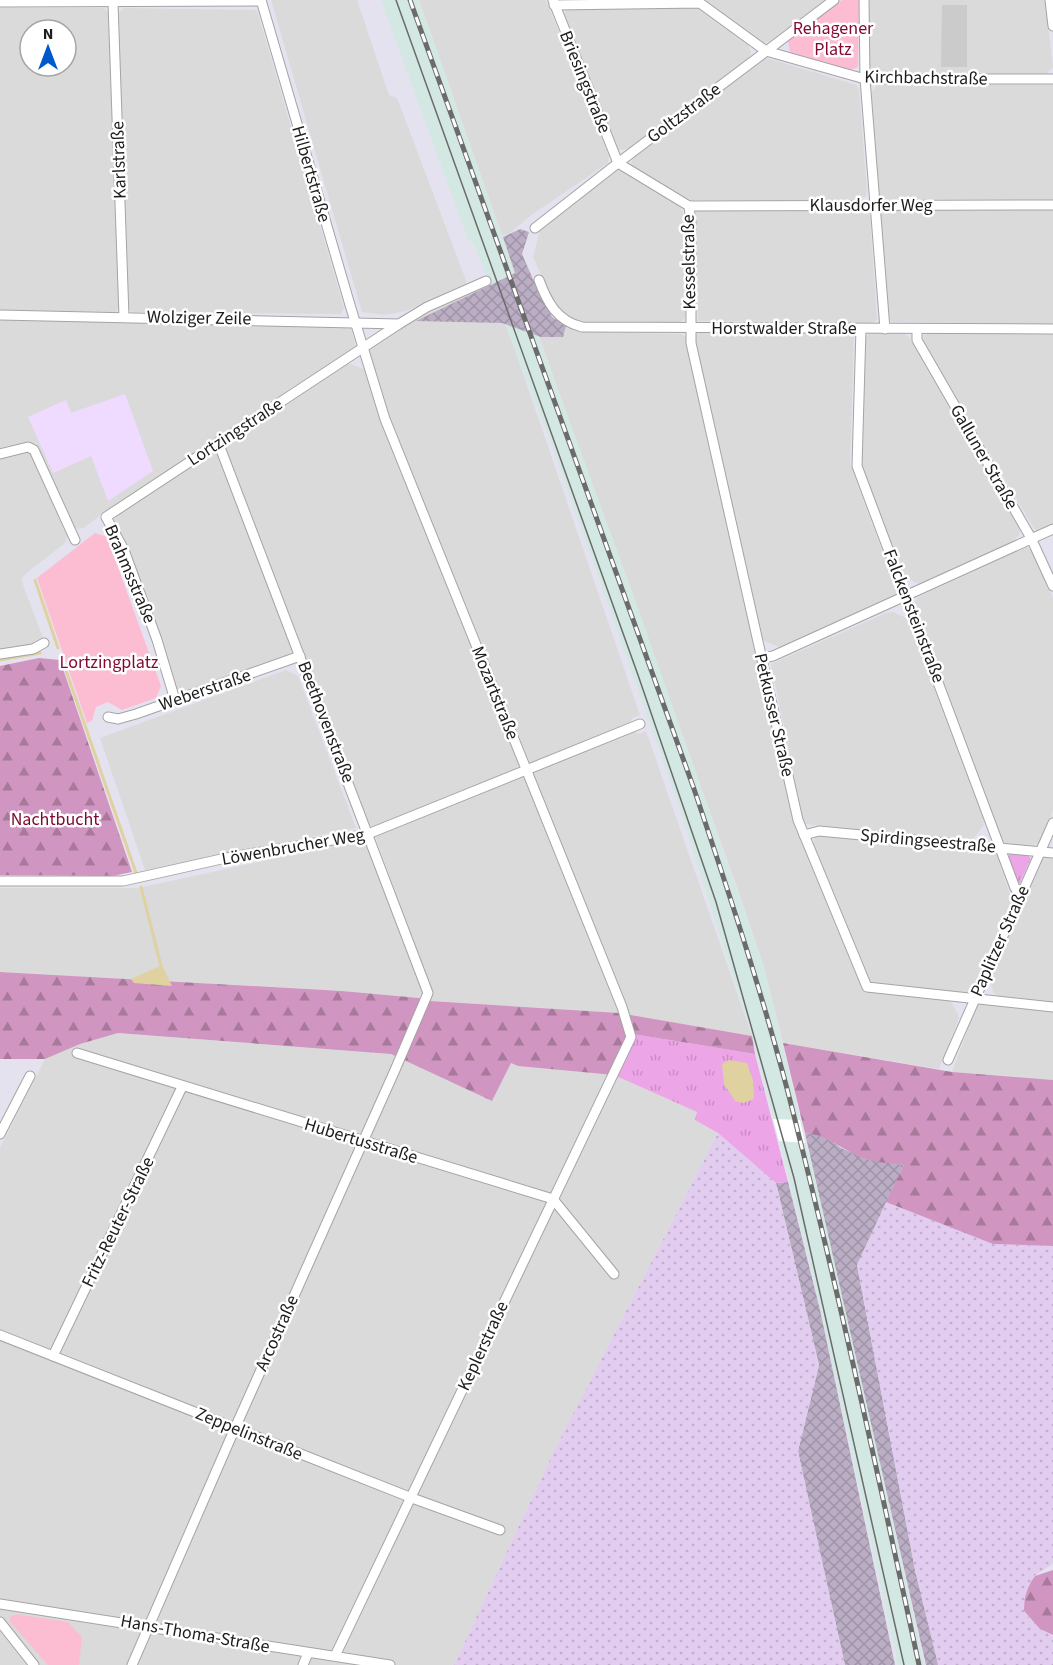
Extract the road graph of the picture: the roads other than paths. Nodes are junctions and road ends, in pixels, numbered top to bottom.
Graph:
1 (834, 0) edge
2 (864, 0) edge
3 (1050, 0) edge
4 (261, 1) edge
5 (700, 1) edge
6 (0, 2) edge
7 (554, 2) edge
8 (113, 3) junction
9 (1053, 26) edge
10 (766, 51) junction
11 (865, 79) junction
12 (1053, 79) edge
13 (618, 163) junction
14 (874, 205) junction
15 (1053, 205) edge
16 (688, 206) junction
17 (535, 228) dead end
18 (539, 280) dead end
19 (486, 281) dead end
20 (0, 315) edge
21 (124, 317) junction
22 (355, 322) junction
23 (399, 324) junction
24 (690, 327) junction
25 (861, 329) junction
26 (885, 329) junction
27 (916, 329) junction
28 (1053, 329) edge
29 (363, 348) junction
30 (218, 442) junction
31 (0, 454) edge
32 (106, 517) joint
33 (1053, 528) edge
34 (1031, 538) junction
35 (75, 540) dead end
36 (1053, 586) edge
37 (906, 596) junction
38 (44, 644) dead end
39 (0, 654) edge
40 (300, 656) junction
41 (762, 658) junction
42 (175, 700) junction
43 (108, 717) dead end
44 (640, 724) dead end
45 (526, 770) junction
46 (1053, 823) edge
47 (368, 834) junction
48 (804, 835) junction
49 (999, 848) junction
50 (1041, 851) junction
51 (1053, 853) edge
52 (0, 880) edge
53 (1022, 892) junction
54 (975, 998) junction
55 (424, 1002) joint
56 (1053, 1007) edge
57 (631, 1037) joint
58 (76, 1053) dead end
59 (948, 1060) dead end
60 (30, 1076) dead end
61 (183, 1087) junction
62 (0, 1134) edge
63 (363, 1142) junction
64 (553, 1199) junction
65 (614, 1274) dead end
66 (0, 1335) edge
67 (53, 1356) junction
68 (235, 1428) junction
69 (412, 1498) junction
70 (500, 1530) dead end
71 (0, 1604) edge
72 (0, 1622) edge
73 (150, 1626) junction
74 (308, 1653) junction
75 (335, 1656) junction
76 (34, 1665) edge
77 (132, 1665) edge
78 (303, 1665) edge
79 (388, 1665) edge

1 - 10 street, Goltzstraße
2 - 11 street
3 - 9 street
4 - 8 street
4 - 22 street, Hilbertstraße
5 - 7 street
5 - 10 street
6 - 8 street
7 - 13 street, Briesingstraße
8 - 21 street, Karlstraße
10 - 11 street, Kirchbachstraße
10 - 13 street, Goltzstraße
11 - 12 street, Kirchbachstraße
11 - 14 street
13 - 16 street, Kesselstraße
13 - 17 street, Goltzstraße
14 - 15 street, Klausdorfer Weg
14 - 16 street, Klausdorfer Weg
14 - 26 street
16 - 24 street, Kesselstraße
18 - 24 street, Horstwalder Straße
19 - 23 street
20 - 21 street, Wolziger Zeile
21 - 22 street, Wolziger Zeile
22 - 23 street, Wolziger Zeile
22 - 29 street, Hilbertstraße
23 - 29 street
24 - 25 street, Horstwalder Straße
24 - 41 street, Petkusser Straße
25 - 26 street, Horstwalder Straße
25 - 37 street, Falckensteinstraße
26 - 27 street, Horstwalder Straße
27 - 28 street, Horstwalder Straße
27 - 34 street, Galluner Straße
29 - 30 street, Lortzingstraße
29 - 45 street, Mozartstraße
30 - 32 street, Lortzingstraße
30 - 40 street, Beethovenstraße
31 - 35 street
32 - 42 street, Brahmsstraße
33 - 34 street
34 - 36 street, Galluner Straße
34 - 37 street
37 - 41 street
37 - 49 street, Falckensteinstraße
38 - 39 street
40 - 42 street, Weberstraße
40 - 47 street, Beethovenstraße
41 - 48 street, Petkusser Straße
42 - 43 street, Weberstraße
44 - 45 street, Löwenbrucher Weg
45 - 47 street, Löwenbrucher Weg
45 - 57 street, Mozartstraße
46 - 50 street, Paplitzer Straße
47 - 52 street, Löwenbrucher Weg
47 - 55 street, Beethovenstraße
48 - 49 street, Spirdingseestraße
48 - 54 street, Petkusser Straße
49 - 50 street, Spirdingseestraße
49 - 53 street, Falckensteinstraße
50 - 51 street, Spirdingseestraße
50 - 53 street, Paplitzer Straße
53 - 54 street, Paplitzer Straße
54 - 56 street
54 - 59 street, Paplitzer Straße
55 - 63 street, Arcostraße
57 - 64 street, Keplerstraße
58 - 61 street, Hubertusstraße
60 - 62 street
61 - 63 street, Hubertusstraße
61 - 67 street, Fritz-Reuter-Straße
63 - 64 street, Hubertusstraße
63 - 68 street, Arcostraße
64 - 65 street
64 - 69 street, Keplerstraße
66 - 67 street, Zeppelinstraße
67 - 68 street, Zeppelinstraße
68 - 69 street, Zeppelinstraße
68 - 73 street, Arcostraße
69 - 70 street, Zeppelinstraße
69 - 75 street, Keplerstraße
71 - 73 street, Hans-Thoma-Straße
72 - 76 street
73 - 74 street, Hans-Thoma-Straße
73 - 77 street, Arcostraße
74 - 75 street, Hans-Thoma-Straße
74 - 78 street
75 - 79 street, Hans-Thoma-Straße

